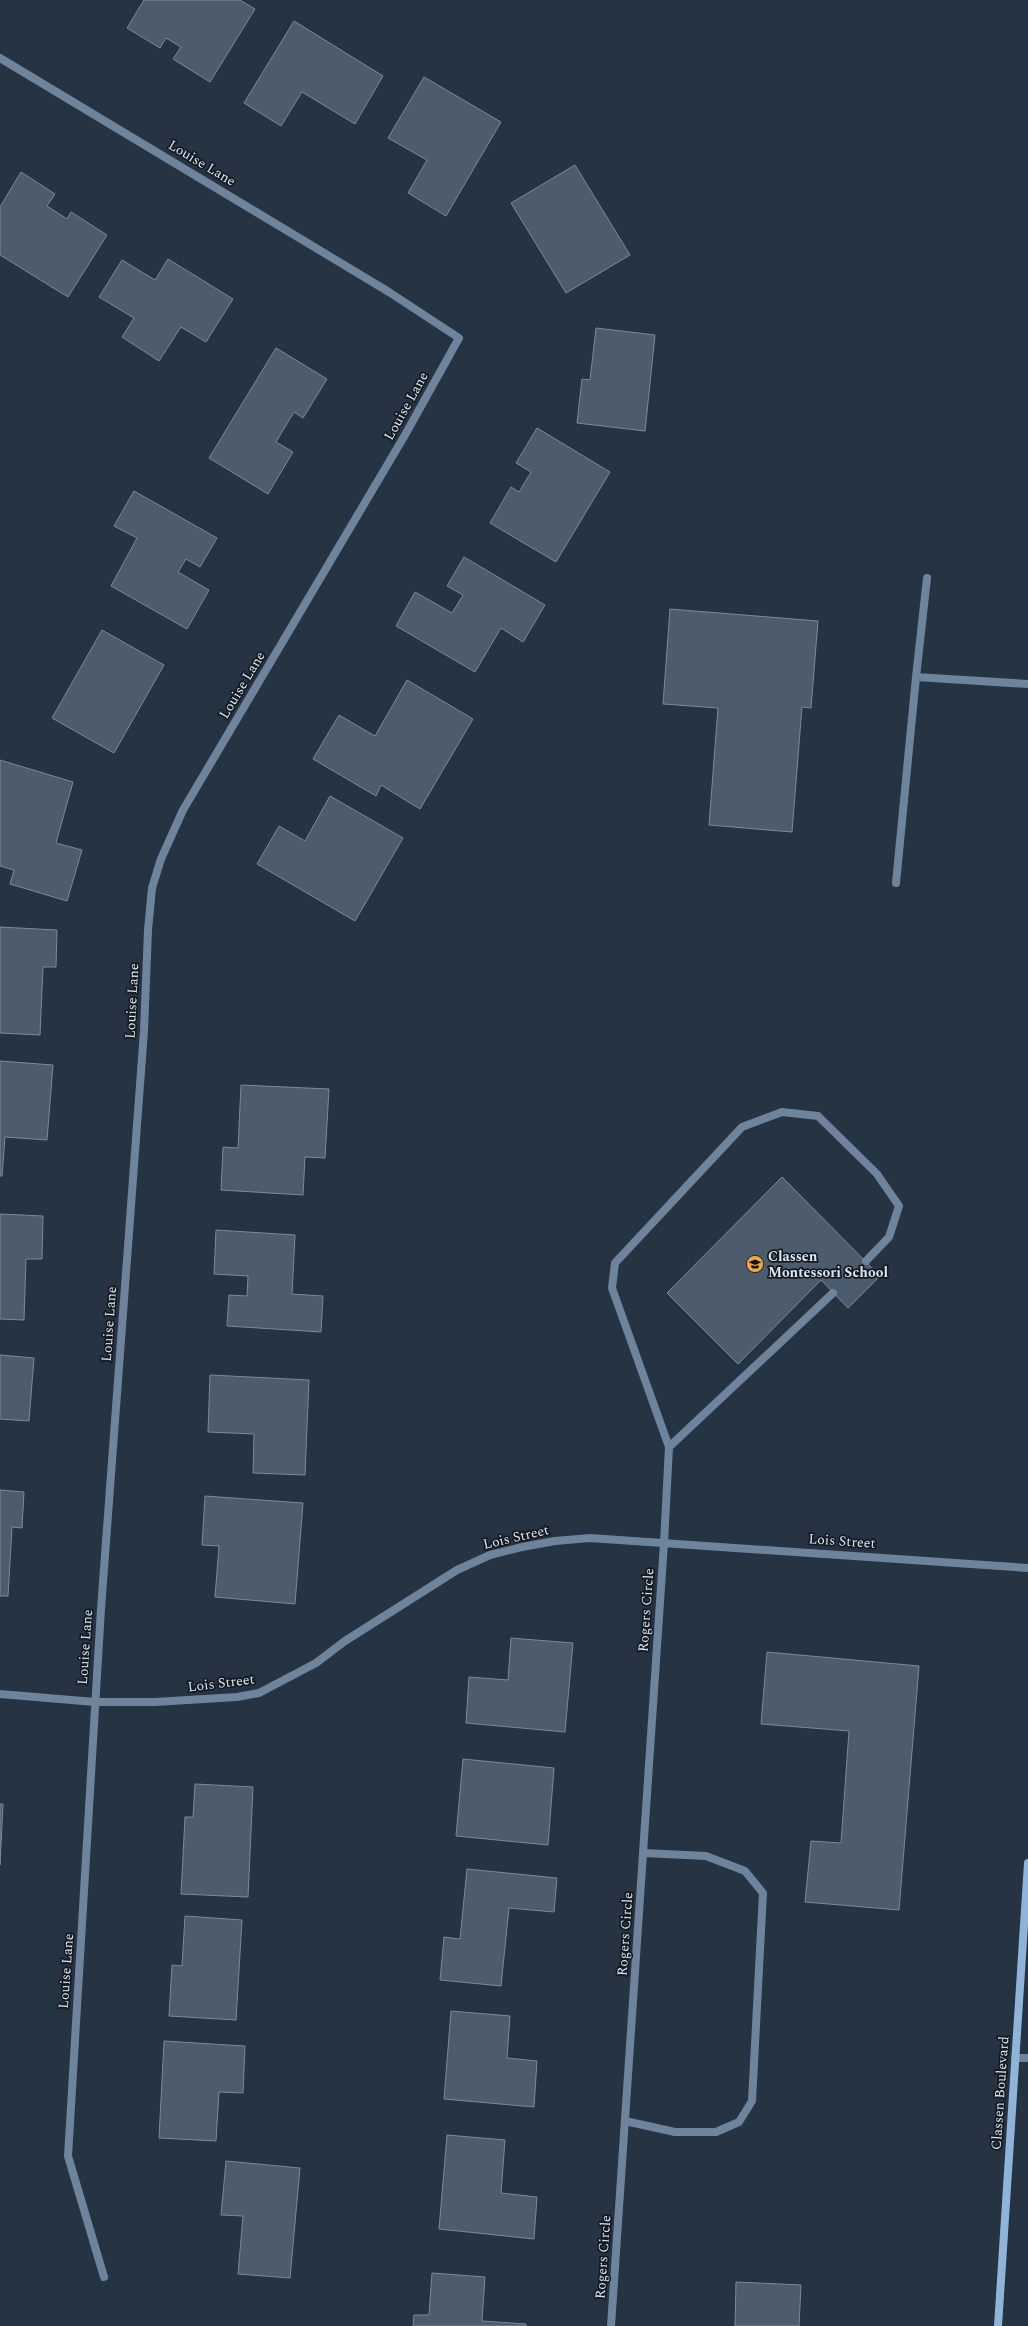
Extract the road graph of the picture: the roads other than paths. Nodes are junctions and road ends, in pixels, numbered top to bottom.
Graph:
1 (0, 58) edge
2 (927, 578) dead end
3 (916, 677) junction
4 (1028, 684) edge
5 (896, 883) dead end
6 (866, 1261) dead end
7 (833, 1293) dead end
8 (669, 1448) junction
9 (664, 1543) junction
10 (1028, 1568) edge
11 (0, 1694) edge
12 (95, 1702) junction
13 (643, 1853) junction
14 (1028, 1862) edge
15 (1015, 2058) junction
16 (1028, 2058) edge
17 (625, 2120) junction
18 (104, 2277) dead end
19 (611, 2326) edge
20 (998, 2326) edge

1 - 12 street, Louise Lane
2 - 3 street
3 - 4 street
3 - 5 street
6 - 8 street
7 - 8 street
8 - 9 street, Rogers Circle
9 - 10 street, Lois Street
9 - 12 street, Lois Street
9 - 13 street, Rogers Circle
11 - 12 street, Lois Street
12 - 18 street, Louise Lane
13 - 17 street, Rogers Circle
13 - 17 street
14 - 15 street, Classen Boulevard
15 - 16 street
15 - 20 street, Classen Boulevard
17 - 19 street, Rogers Circle

